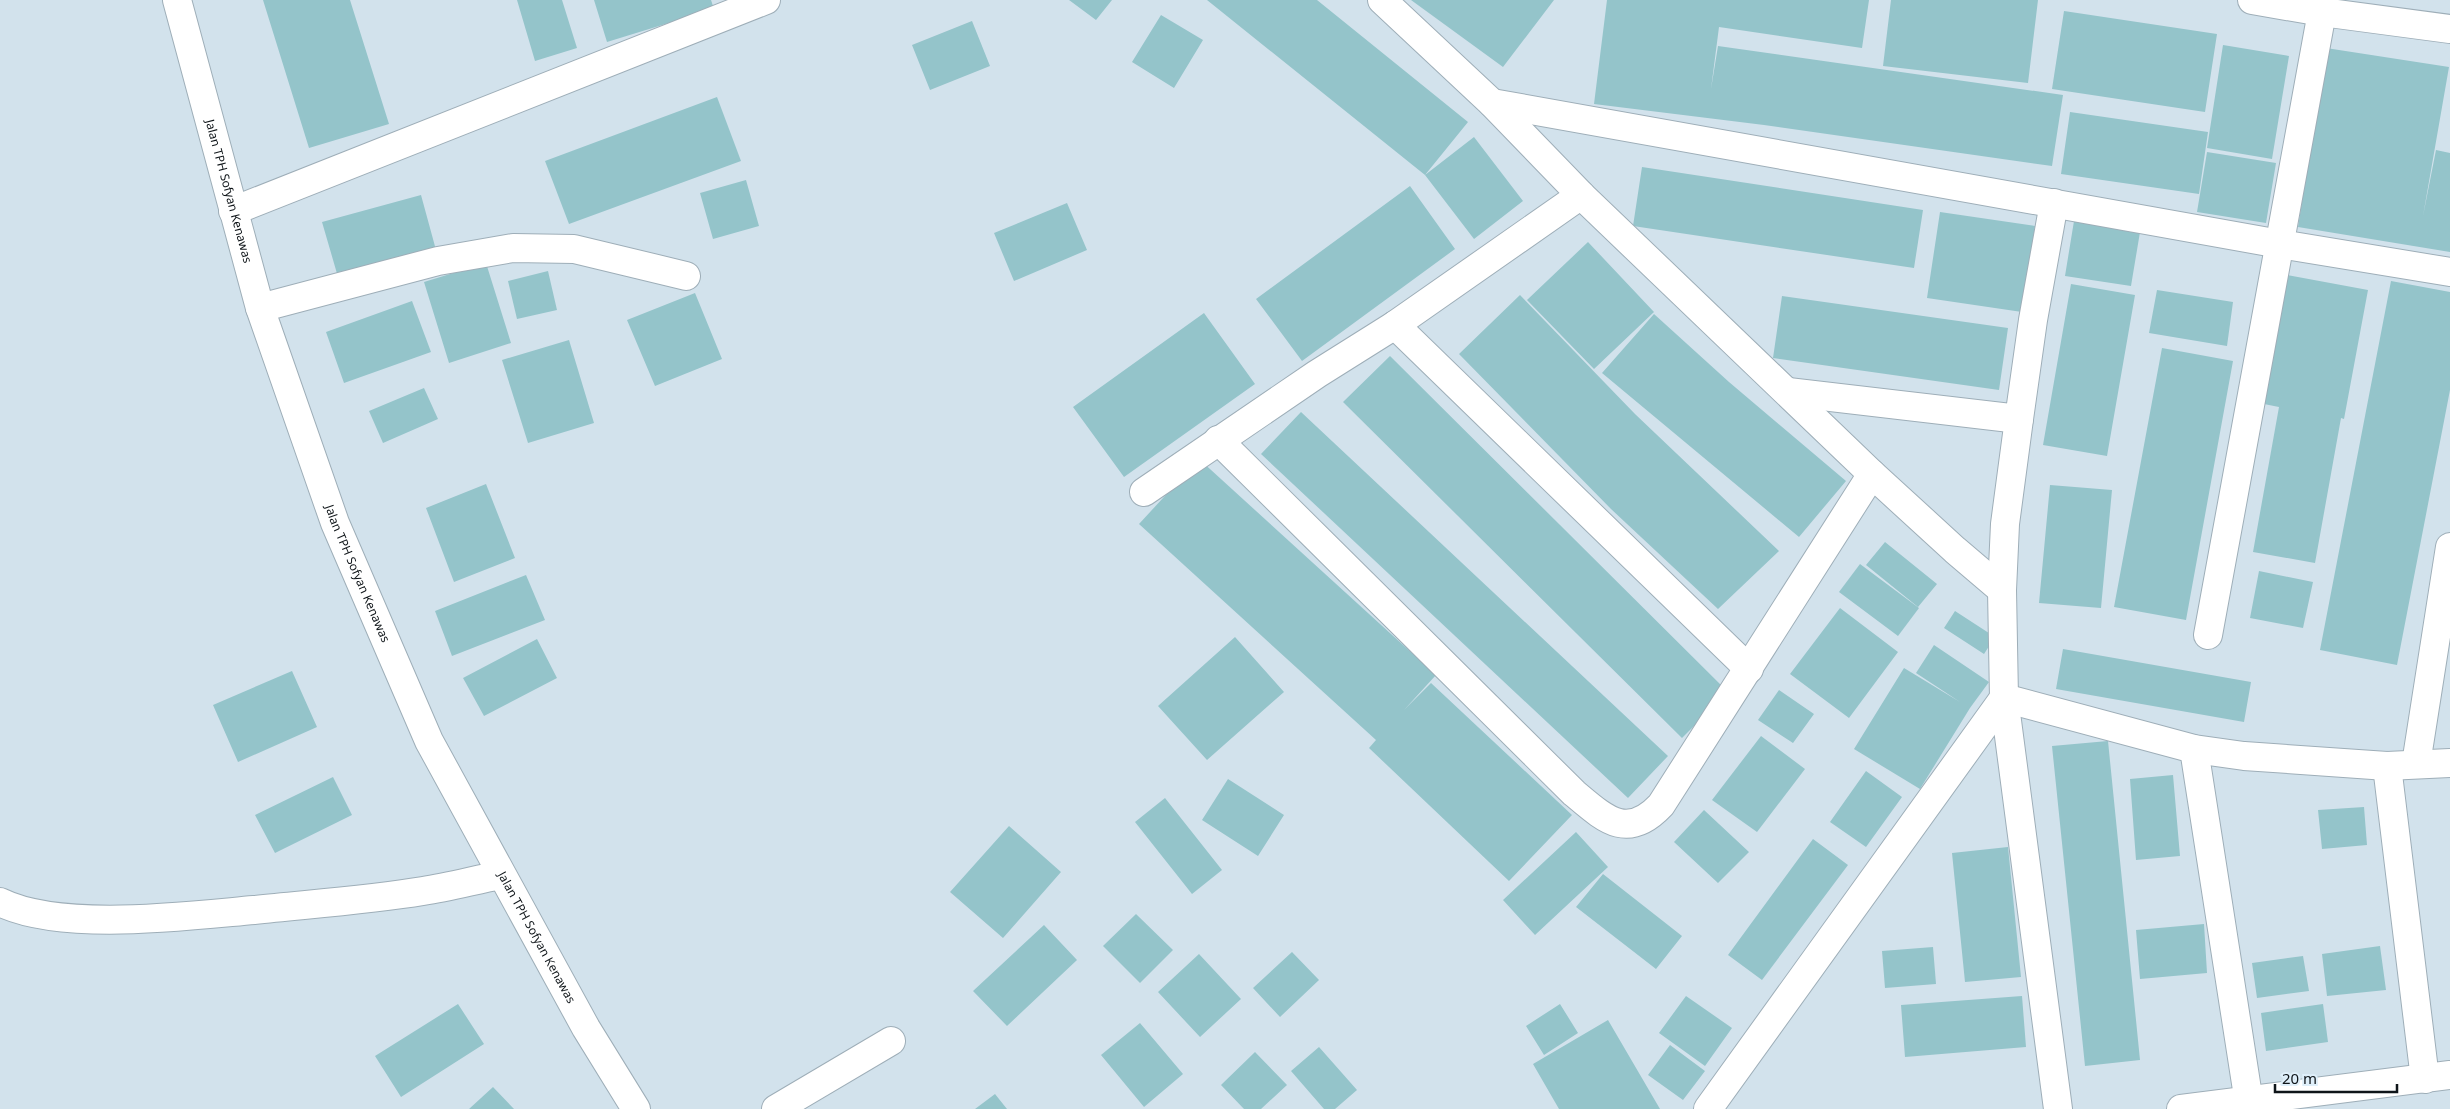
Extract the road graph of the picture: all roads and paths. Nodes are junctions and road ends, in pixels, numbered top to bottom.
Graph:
1 (176, 0) edge
2 (766, 0) edge
3 (1382, 0) edge
4 (2252, 0) edge
5 (2322, 12) junction
6 (2450, 29) edge
7 (1492, 103) junction
8 (1580, 195) junction
9 (2054, 203) junction
10 (233, 211) junction
11 (2280, 244) junction
12 (2450, 272) edge
13 (686, 276) dead end
14 (260, 308) junction
15 (1395, 325) junction
16 (1788, 392) junction
17 (2019, 419) junction
18 (1218, 440) junction
19 (1872, 474) junction
20 (1144, 492) dead end
21 (2450, 547) edge
22 (2002, 590) junction
23 (2208, 635) dead end
24 (1749, 669) junction
25 (2004, 698) junction
26 (2194, 749) junction
27 (2450, 763) edge
28 (2416, 764) junction
29 (2387, 766) junction
30 (501, 875) junction
31 (0, 902) edge
32 (891, 1041) dead end
33 (2437, 1077) edge
34 (2249, 1104) edge
35 (636, 1109) edge
36 (776, 1109) edge
37 (1708, 1109) edge
38 (2058, 1109) edge
39 (2181, 1109) edge

1 - 10 street, Jalan TPH Sofyan Kenawas
2 - 10 street
3 - 7 street
4 - 5 street
5 - 6 street
5 - 11 street
7 - 8 street
7 - 9 street
8 - 15 street
8 - 16 street
9 - 11 street
9 - 17 street
10 - 14 street, Jalan TPH Sofyan Kenawas
11 - 12 street
11 - 23 street
13 - 14 street
14 - 30 street, Jalan TPH Sofyan Kenawas
15 - 18 street
15 - 24 street
16 - 17 street
16 - 19 street
17 - 22 street
18 - 20 street
18 - 24 street
19 - 22 street
19 - 24 street
21 - 28 street
22 - 25 street
25 - 26 street
25 - 37 street
25 - 38 street
26 - 29 street
26 - 34 street
27 - 28 street
28 - 29 street
29 - 33 street
30 - 31 street
30 - 35 street, Jalan TPH Sofyan Kenawas
32 - 36 street
33 - 34 street
34 - 39 street

